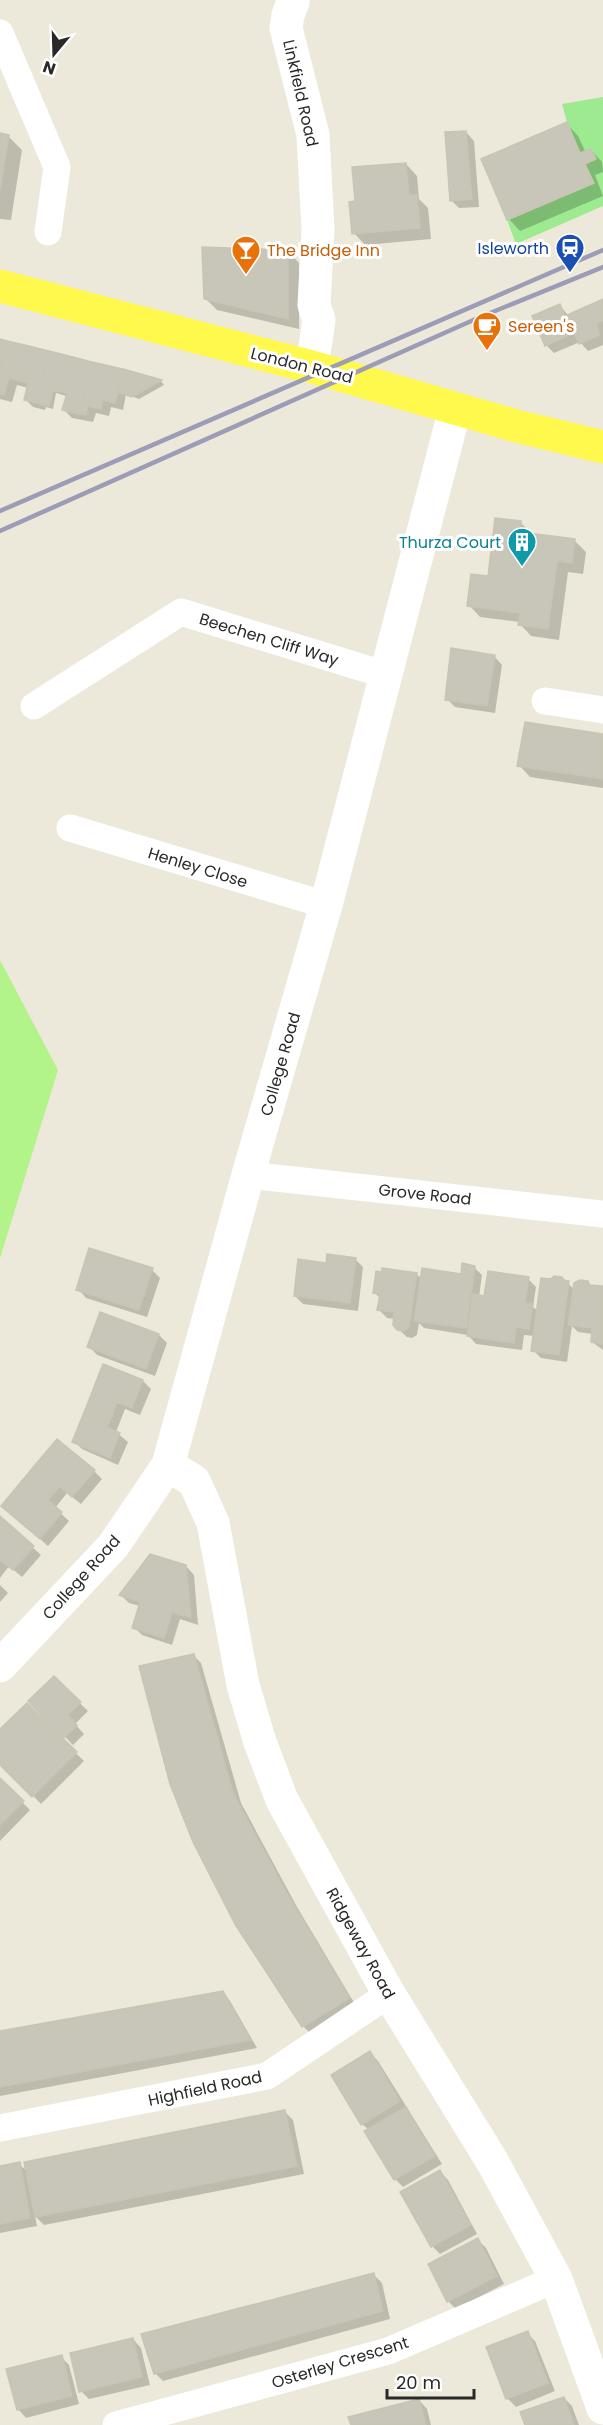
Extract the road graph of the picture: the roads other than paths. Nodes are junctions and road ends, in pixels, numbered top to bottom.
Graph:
1 (294, 1) edge
2 (0, 33) edge
3 (12, 94) edge
4 (48, 232) dead end
5 (0, 285) edge
6 (312, 367) junction
7 (456, 409) junction
8 (603, 447) edge
9 (386, 675) junction
10 (544, 701) dead end
11 (34, 706) dead end
12 (603, 710) edge
13 (70, 828) dead end
14 (326, 905) junction
15 (248, 1175) junction
16 (603, 1214) edge
17 (168, 1465) junction
18 (0, 1666) edge
19 (389, 1994) junction
20 (0, 2127) edge
21 (556, 2279) junction
22 (603, 2408) edge
23 (116, 2425) edge

1 - 6 street, Linkfield Road
2 - 3 street
3 - 4 street
5 - 6 main road, London Road
6 - 7 main road, London Road
7 - 8 main road, London Road
7 - 9 street, College Road
9 - 11 street, Beechen Cliff Way
9 - 14 street, College Road
10 - 12 street
13 - 14 street, Henley Close
14 - 15 street, College Road
15 - 16 street, Grove Road
15 - 17 street, College Road
17 - 18 street, College Road
17 - 19 street, Ridgeway Road
19 - 20 street, Highfield Road
19 - 21 street, Ridgeway Road
21 - 22 street, Ridgeway Road
21 - 23 street, Osterley Crescent

